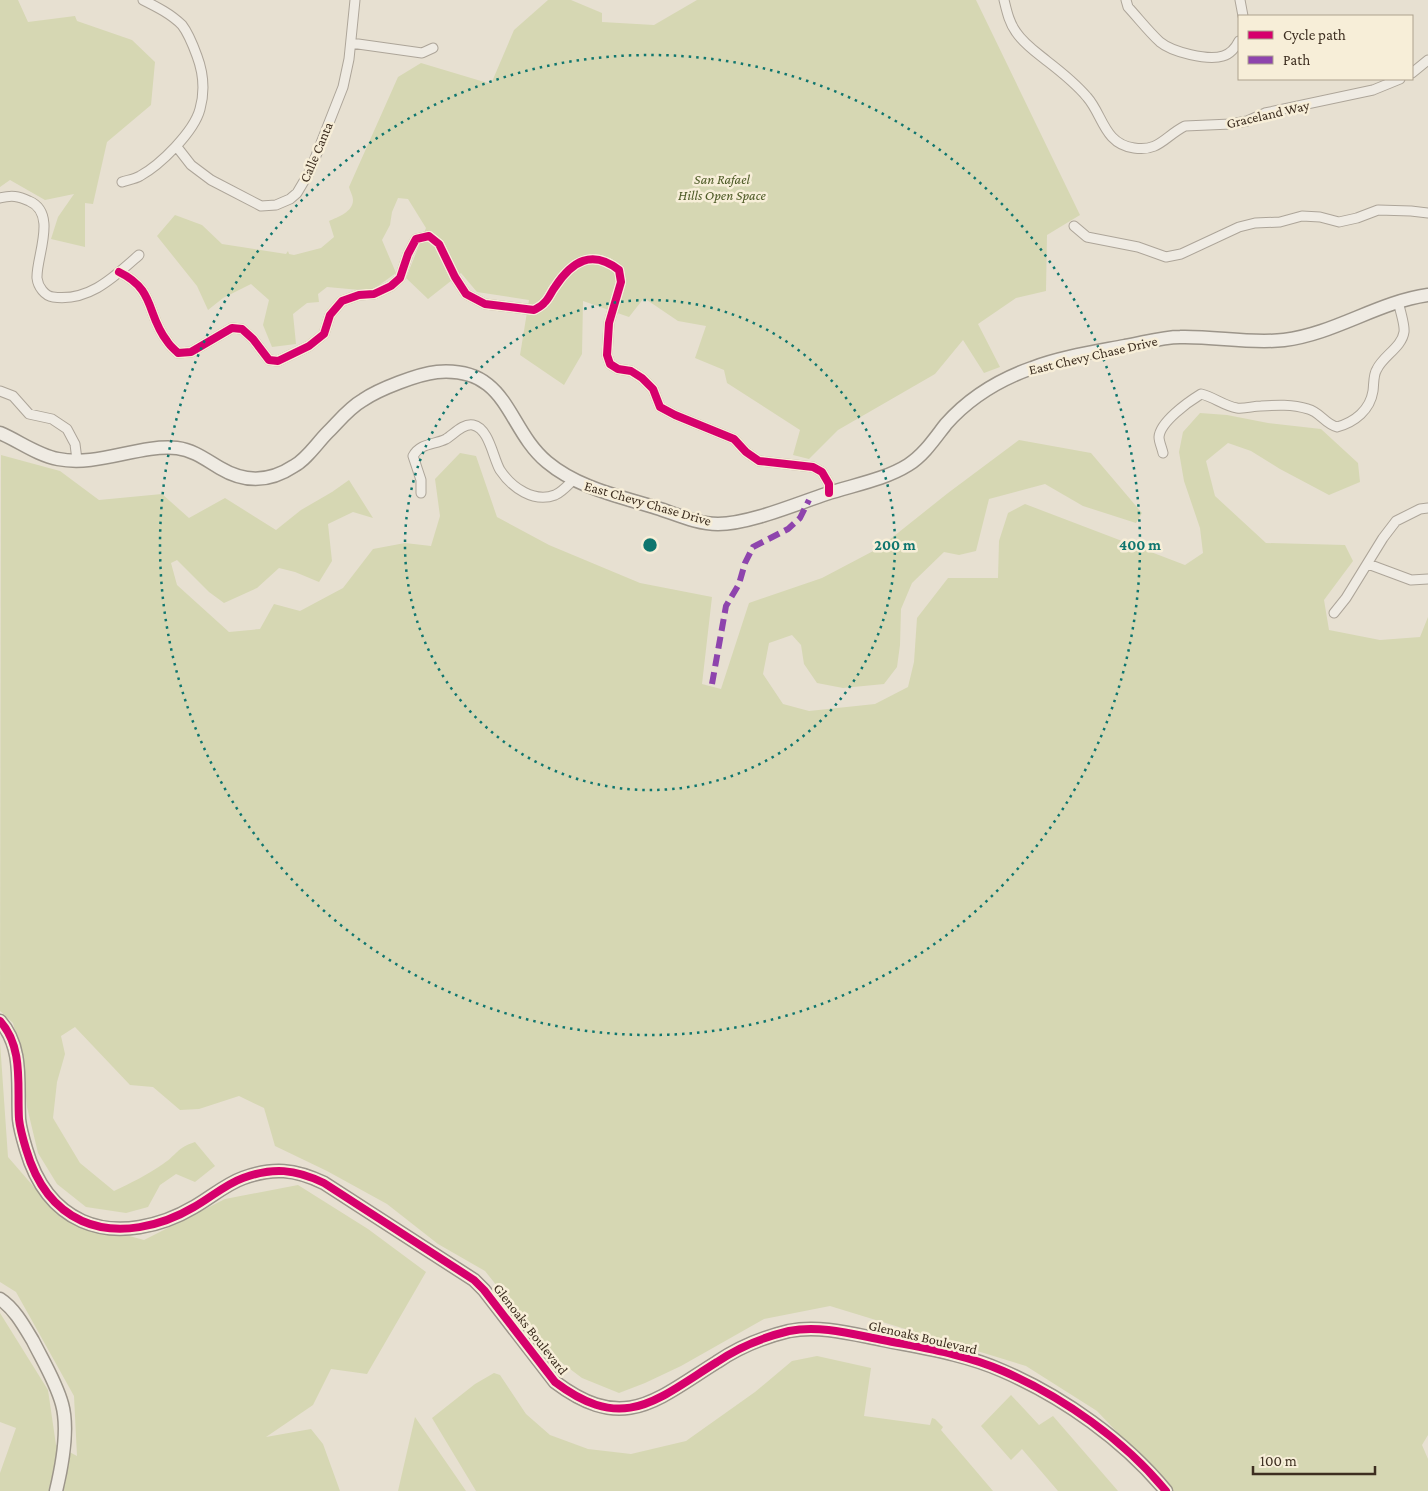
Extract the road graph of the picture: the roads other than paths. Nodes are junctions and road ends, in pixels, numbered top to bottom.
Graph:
1 (143, 0) edge
2 (355, 0) edge
3 (1004, 0) edge
4 (1126, 0) edge
5 (1240, 0) edge
6 (1243, 15) edge
7 (351, 43) junction
8 (1238, 43) edge
9 (433, 48) dead end
10 (1428, 60) edge
11 (1413, 72) edge
12 (1398, 80) edge
13 (176, 147) junction
14 (122, 182) dead end
15 (0, 198) edge
16 (1428, 211) edge
17 (1074, 226) dead end
18 (139, 256) dead end
19 (119, 272) junction
20 (1428, 295) edge
21 (1398, 302) junction
22 (0, 392) edge
23 (0, 433) edge
24 (1162, 453) dead end
25 (77, 460) junction
26 (573, 480) junction
27 (421, 493) dead end
28 (828, 493) junction
29 (1428, 508) edge
30 (1368, 564) junction
31 (1428, 579) edge
32 (1334, 613) dead end
33 (0, 1021) edge
34 (0, 1299) edge
35 (56, 1491) edge
36 (1166, 1491) edge

1 - 13 street
2 - 7 street, Calle Canta
3 - 12 street, Graceland Way
4 - 8 street
5 - 6 street
7 - 9 street
7 - 13 street, Calle Canta
10 - 11 street
13 - 14 street
15 - 19 street
16 - 17 street
18 - 19 street
19 - 28 street
20 - 21 street, East Chevy Chase Drive
21 - 24 street
21 - 28 street, East Chevy Chase Drive
22 - 25 street
23 - 25 street, East Chevy Chase Drive
25 - 26 street, East Chevy Chase Drive
26 - 27 street
26 - 28 street, East Chevy Chase Drive
29 - 30 street
30 - 31 street
30 - 32 street
33 - 36 street, Glenoaks Boulevard
34 - 35 street

